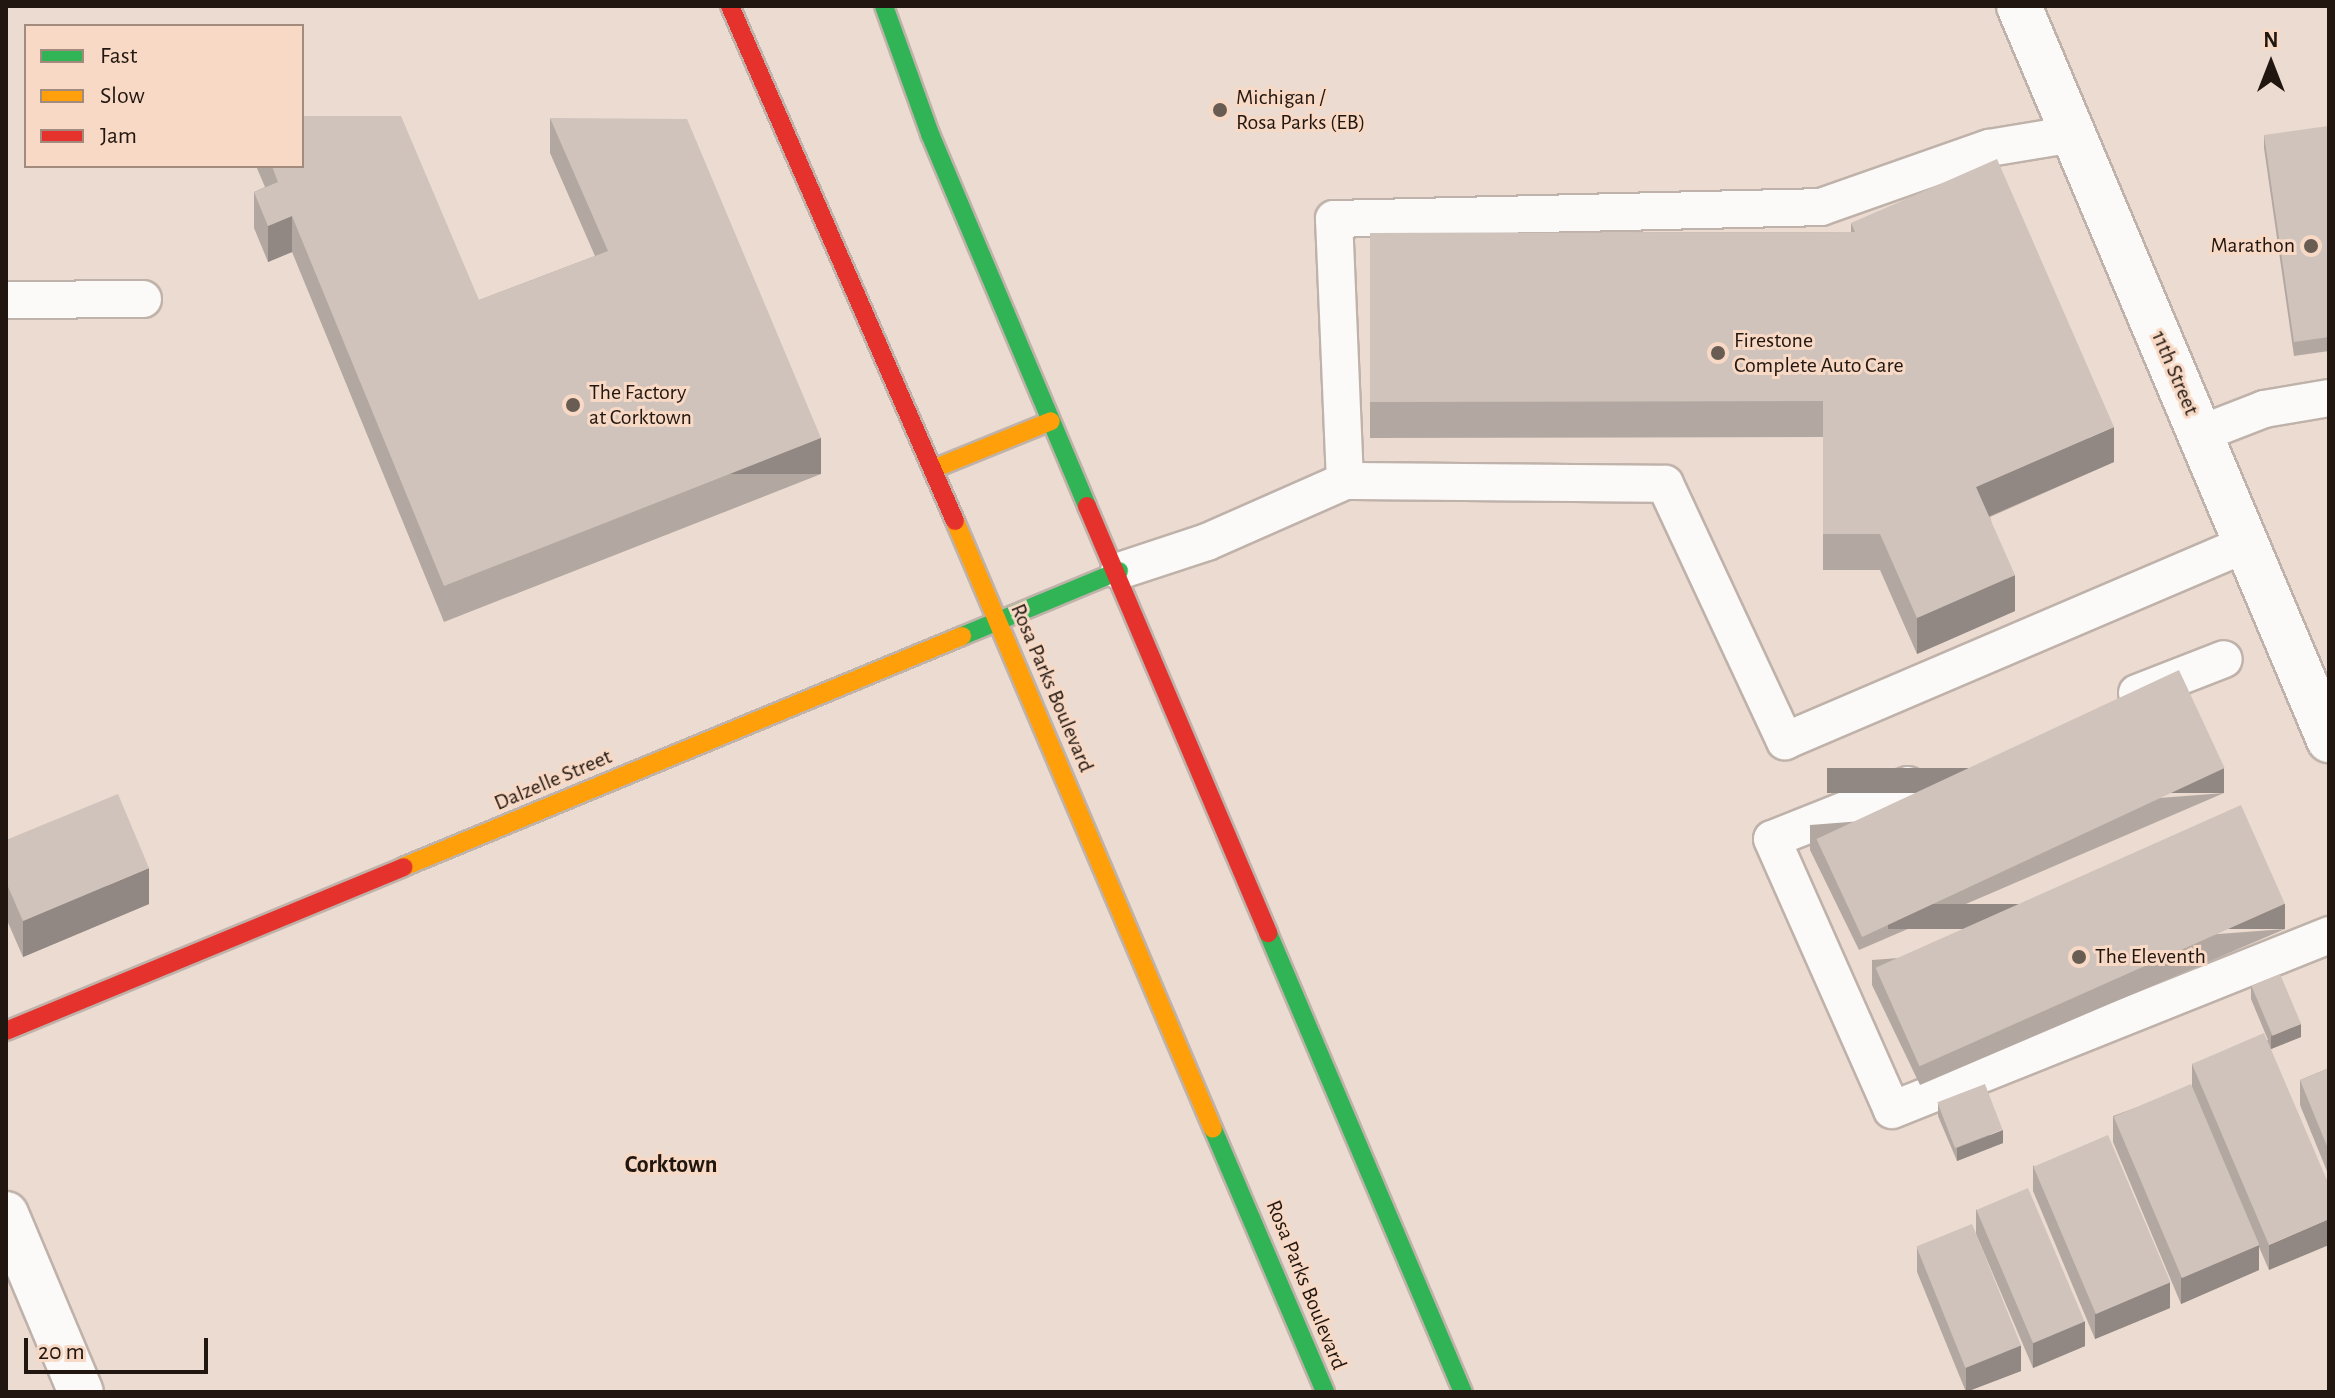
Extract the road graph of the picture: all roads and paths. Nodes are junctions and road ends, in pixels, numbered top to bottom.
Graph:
1 (730, 6) edge
2 (884, 6) edge
3 (2019, 6) edge
4 (2074, 134) junction
5 (143, 299) dead end
6 (6, 300) edge
7 (2329, 398) edge
8 (1051, 421) junction
9 (2200, 434) junction
10 (933, 469) junction
11 (1345, 481) junction
12 (2246, 544) junction
13 (1119, 571) junction
14 (997, 621) junction
15 (2224, 659) dead end
16 (2107, 705) edge
17 (2329, 740) edge
18 (1947, 769) edge
19 (2329, 935) edge
20 (6, 1031) edge
21 (6, 1214) edge
22 (81, 1392) edge
23 (1325, 1392) edge
24 (1463, 1392) edge

1 - 10 main road, Rosa Parks Boulevard
2 - 8 main road
3 - 4 street, 11th Street
4 - 9 street, 11th Street
4 - 11 lane
5 - 6 lane
7 - 9 lane
8 - 10 main road
8 - 13 main road
9 - 12 street, 11th Street
10 - 14 main road, Rosa Parks Boulevard
11 - 12 lane
11 - 13 lane
12 - 17 street, 11th Street
13 - 14 main road, Dalzelle Street
13 - 24 main road
14 - 20 main road, Dalzelle Street
14 - 23 main road, Rosa Parks Boulevard
15 - 16 lane
18 - 19 lane
21 - 22 street

